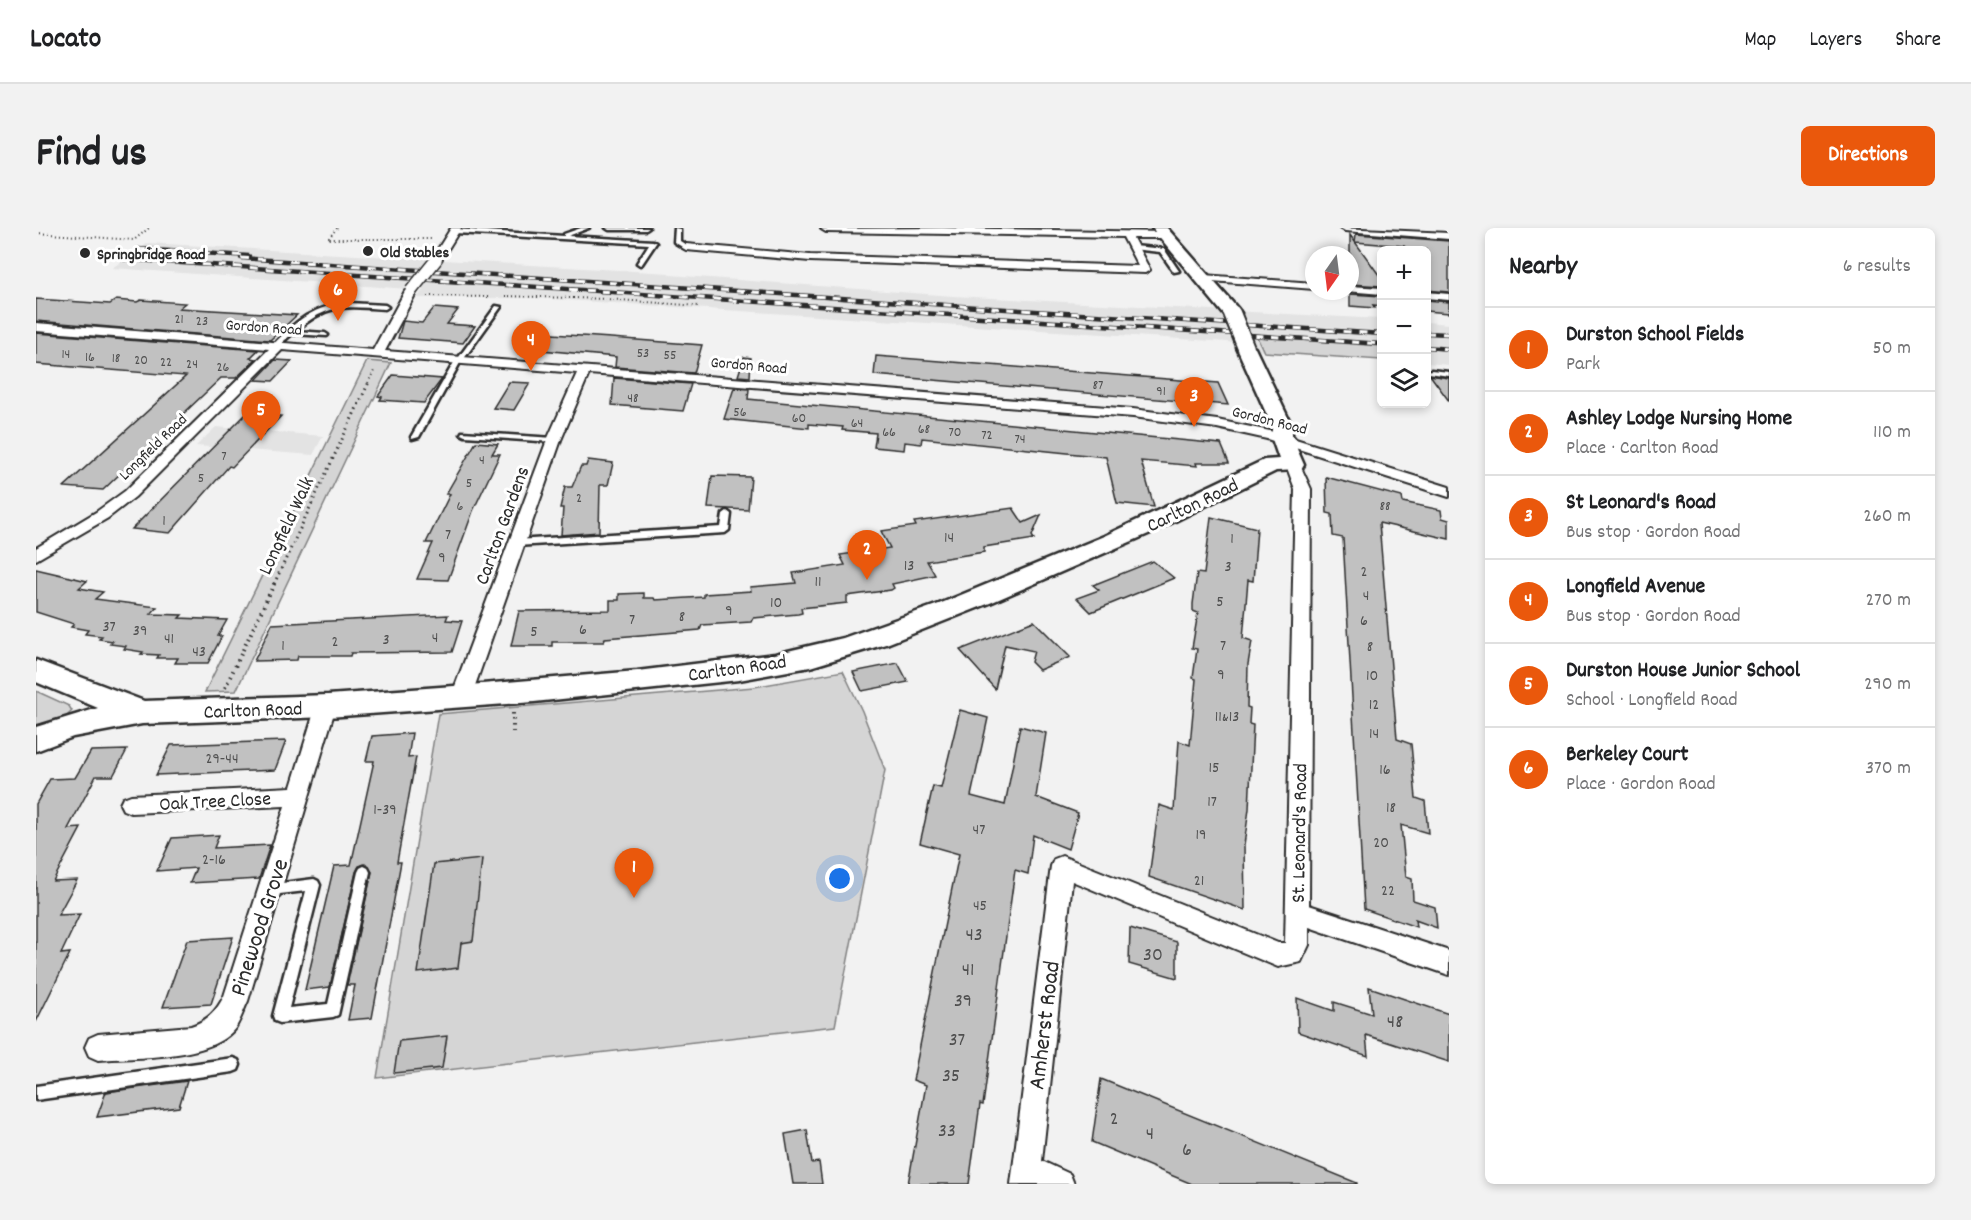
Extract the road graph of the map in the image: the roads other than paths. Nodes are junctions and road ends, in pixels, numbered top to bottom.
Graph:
1 (586, 228) edge
2 (609, 228) edge
3 (646, 228) edge
4 (1345, 228) edge
5 (677, 229) edge
6 (938, 230) edge
7 (988, 230) edge
8 (1162, 232) edge
9 (454, 233) edge
10 (1127, 235) junction
11 (1449, 236) edge
12 (561, 237) junction
13 (828, 241) edge
14 (686, 247) joint
15 (1134, 248) junction
16 (639, 263) dead end
17 (1176, 271) dead end
18 (1203, 278) junction
19 (1305, 285) edge
20 (1359, 290) edge
21 (1377, 291) edge
22 (1431, 295) edge
23 (1449, 297) edge
24 (385, 307) dead end
25 (498, 307) dead end
26 (36, 327) edge
27 (290, 332) junction
28 (325, 335) dead end
29 (278, 345) junction
30 (380, 352) junction
31 (460, 359) junction
32 (585, 369) junction
33 (1431, 372) dead end
34 (1449, 374) edge
35 (465, 434) dead end
36 (415, 437) dead end
37 (554, 440) junction
38 (1287, 448) junction
39 (1449, 492) edge
40 (727, 514) dead end
41 (516, 543) junction
42 (36, 555) edge
43 (36, 670) edge
44 (95, 696) junction
45 (461, 698) junction
46 (326, 706) junction
47 (143, 712) junction
48 (78, 722) junction
49 (36, 739) edge
50 (299, 796) junction
51 (131, 804) dead end
52 (1062, 866) joint
53 (364, 872) dead end
54 (271, 889) junction
55 (1297, 912) junction
56 (1449, 963) edge
57 (98, 1047) dead end
58 (233, 1065) dead end
59 (36, 1093) edge
60 (1025, 1177) edge
61 (1060, 1184) edge

1 - 12 lane
2 - 3 lane
4 - 11 street
5 - 14 lane
6 - 7 street
6 - 13 street
7 - 10 street
8 - 10 street
8 - 18 street
9 - 12 lane
9 - 30 street, bridge
10 - 15 street
12 - 16 lane
13 - 14 street
13 - 15 street
15 - 17 lane
18 - 19 street
18 - 38 street, bridge
20 - 21 street
22 - 23 street
24 - 27 lane
25 - 31 lane
26 - 29 street, Gordon Road
27 - 28 lane
27 - 29 lane
29 - 30 street, Gordon Road
29 - 42 street, Longfield Road
30 - 31 street, Gordon Road
31 - 32 street, Gordon Road
31 - 36 lane
32 - 37 street, Carlton Gardens
32 - 38 street, Gordon Road
33 - 34 lane
35 - 37 lane
37 - 41 street, Carlton Gardens
38 - 39 street, Gordon Road
38 - 45 street, Carlton Road
38 - 55 street, St. Leonard's Road
40 - 41 lane
41 - 45 street, Carlton Gardens
43 - 44 street, Carlton Road
44 - 47 street, Carlton Road
44 - 48 street
45 - 46 street, Carlton Road
46 - 47 street, Carlton Road
46 - 50 street, Pinewood Grove
47 - 48 street, Carlton Road
48 - 49 street, Carlton Road
50 - 51 street, Oak Tree Close
50 - 54 street, Pinewood Grove
52 - 55 street, St. Leonard's Road
52 - 60 street, Amherst Road
53 - 54 lane
54 - 57 street, Pinewood Grove
55 - 56 street
58 - 59 lane
60 - 61 street

